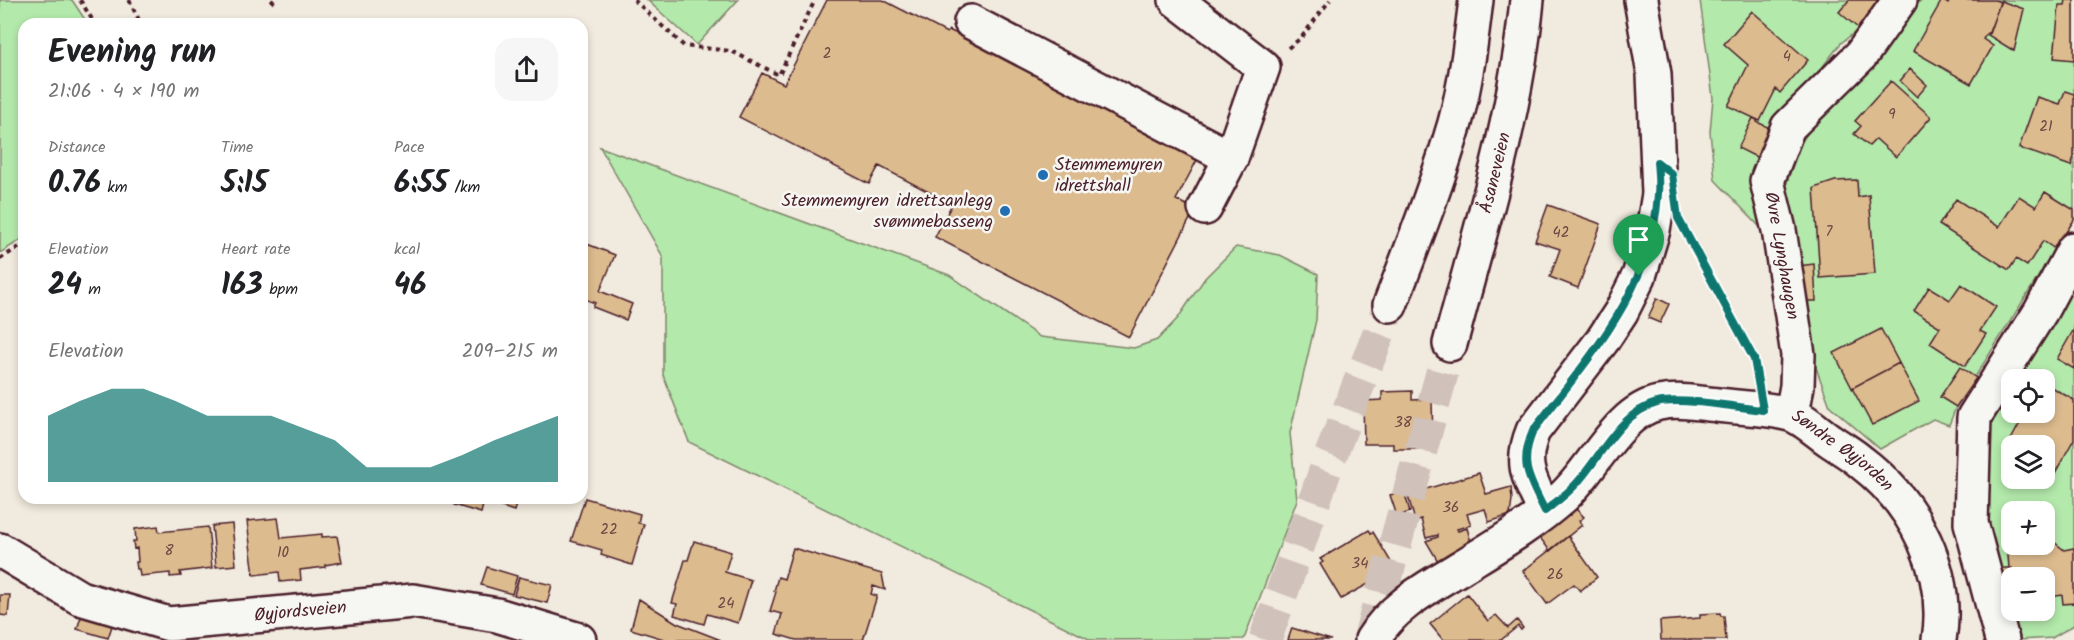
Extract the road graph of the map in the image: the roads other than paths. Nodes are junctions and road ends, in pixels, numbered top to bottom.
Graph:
1 (1176, 0) edge
2 (1476, 0) edge
3 (1527, 0) edge
4 (1641, 0) edge
5 (1900, 0) edge
6 (971, 22) dead end
7 (1231, 158) junction
8 (1205, 208) dead end
9 (2074, 249) edge
10 (1390, 305) tunnel mouth
11 (1450, 344) tunnel mouth
12 (1777, 412) junction
13 (1545, 511) junction
14 (0, 549) edge
15 (579, 640) edge
16 (1372, 640) edge
17 (1939, 640) edge
18 (2002, 640) edge

1 - 7 main road
2 - 10 main road
3 - 11 main road, Åsaneveien
4 - 13 main road
5 - 12 main road, Øvre Lynghaugen
6 - 7 main road
7 - 8 main road
9 - 18 main road
12 - 13 main road, Søndre Øyjorden
12 - 17 main road, Søndre Øyjorden
13 - 16 main road, Søndre Øyjorden
14 - 15 main road, Øyjordsveien

